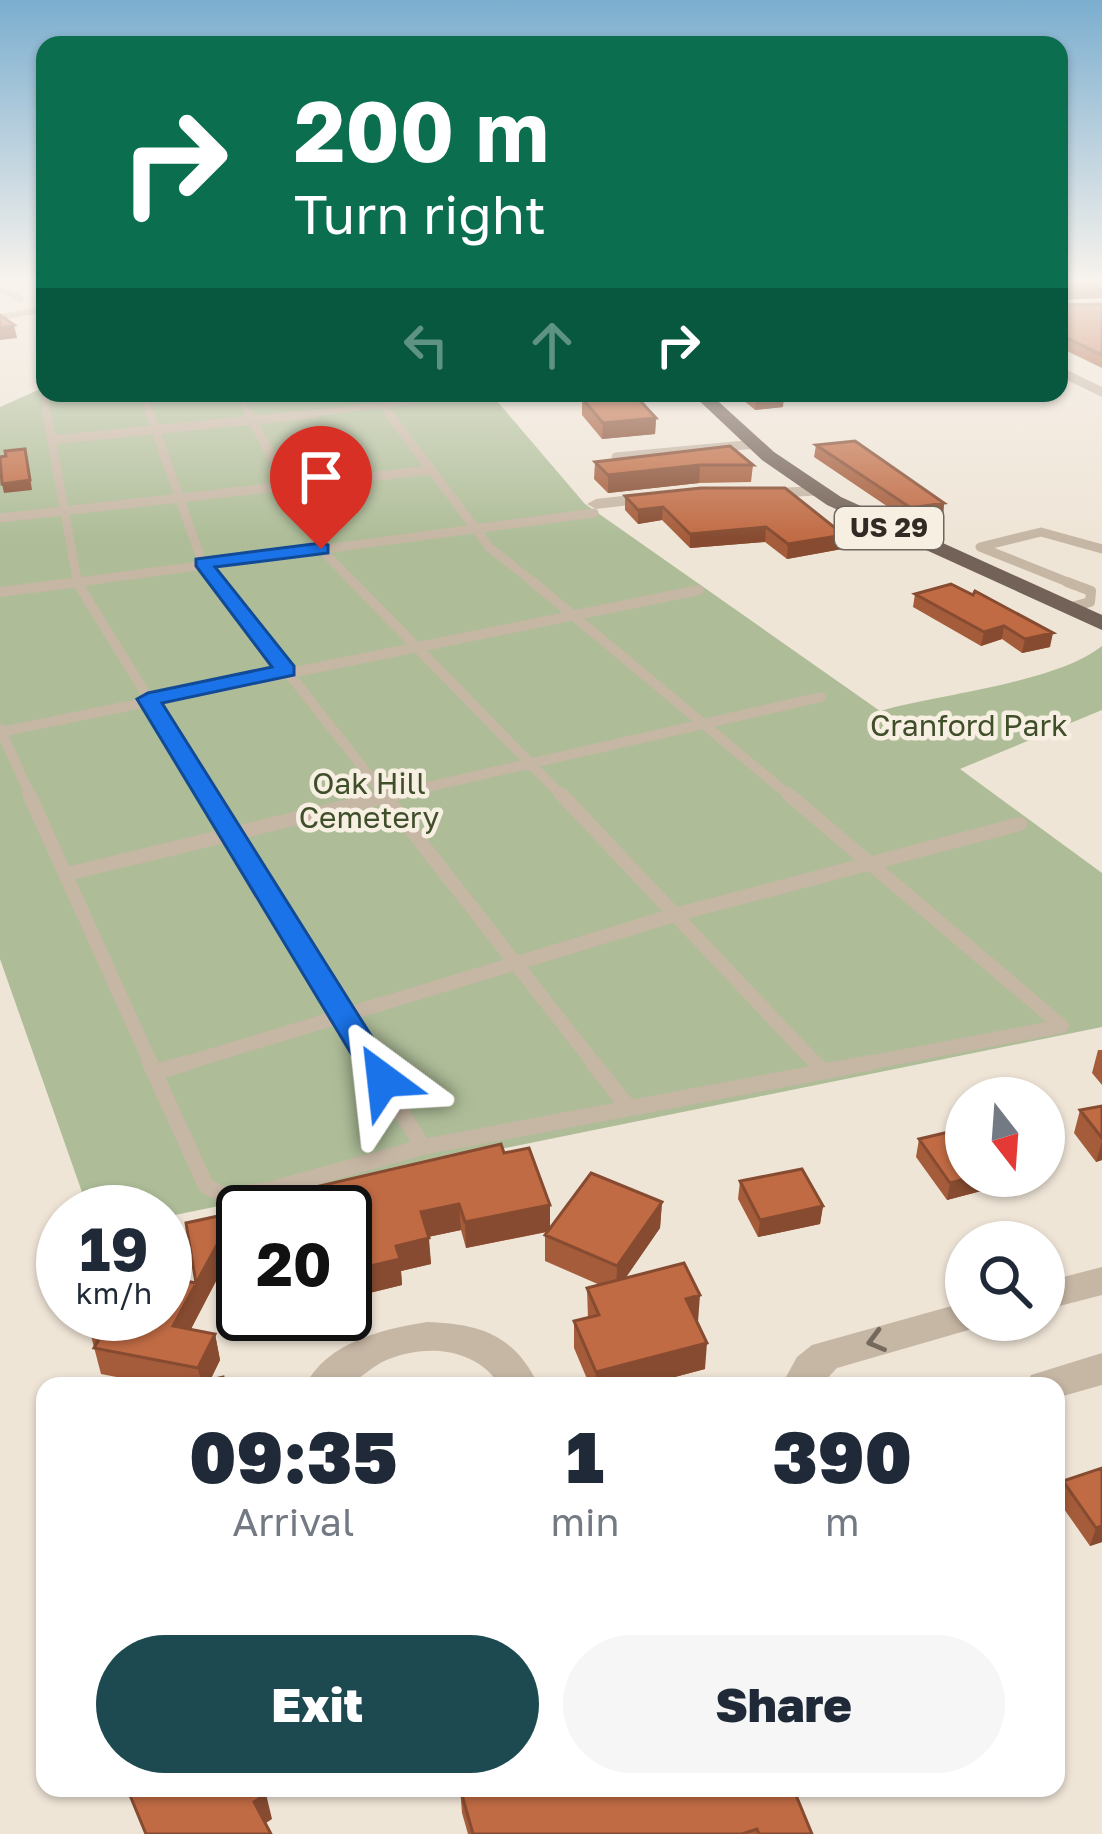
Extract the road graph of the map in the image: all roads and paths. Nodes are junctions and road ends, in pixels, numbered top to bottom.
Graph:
1 (1068, 375) edge
2 (1102, 379) edge
3 (1080, 381) junction
4 (1102, 393) edge
5 (45, 402) edge
6 (146, 402) edge
7 (244, 402) edge
8 (355, 402) edge
9 (382, 402) edge
10 (709, 402) edge
11 (254, 419) junction
12 (154, 430) junction
13 (51, 440) junction
14 (756, 444) junction
15 (616, 457) edge
16 (431, 470) junction
17 (291, 486) junction
18 (818, 490) junction
19 (742, 492) edge
20 (679, 494) edge
21 (178, 498) junction
22 (595, 509) joint
23 (62, 510) junction
24 (0, 518) edge
25 (475, 531) junction
26 (321, 549) junction
27 (1102, 549) edge
28 (202, 562) junction
29 (75, 579) junction
30 (699, 590) dead end
31 (0, 592) edge
32 (1068, 608) junction
33 (575, 614) junction
34 (1101, 622) edge
35 (415, 645) junction
36 (286, 670) junction
37 (820, 697) dead end
38 (148, 699) junction
39 (704, 724) junction
40 (0, 731) edge
41 (528, 762) junction
42 (384, 796) junction
43 (1020, 824) dead end
44 (232, 833) junction
45 (868, 862) junction
46 (68, 874) junction
47 (678, 914) junction
48 (514, 963) junction
49 (344, 1013) junction
50 (823, 1071) junction
51 (156, 1072) junction
52 (629, 1108) junction
53 (423, 1147) junction
54 (1102, 1281) edge
55 (1065, 1291) edge
56 (945, 1323) edge
57 (1102, 1369) edge
58 (334, 1377) edge
59 (517, 1377) edge
60 (805, 1377) edge
61 (1065, 1380) edge

1 - 3 street
2 - 3 street
3 - 4 street
5 - 13 lane
6 - 12 lane
7 - 11 lane
8 - 11 lane
9 - 16 lane
10 - 14 main road, US 29
11 - 12 lane
11 - 17 lane
12 - 13 lane
12 - 21 lane
13 - 23 lane
14 - 15 lane
14 - 18 main road, US 29
16 - 17 lane
16 - 25 lane
17 - 21 lane
17 - 26 lane
18 - 19 street
18 - 32 main road, US 29
20 - 22 street
21 - 23 lane
21 - 28 lane
22 - 25 lane
23 - 24 lane
23 - 29 lane
25 - 26 lane
25 - 33 lane
26 - 28 lane
26 - 35 lane
27 - 32 lane
28 - 29 lane
28 - 36 lane
29 - 31 lane
29 - 38 lane
30 - 33 lane
32 - 34 main road, US 29
33 - 35 lane
33 - 39 lane
35 - 36 lane
35 - 41 lane
36 - 38 lane
36 - 42 lane
37 - 39 lane
38 - 40 lane
38 - 44 lane
39 - 41 lane
39 - 45 lane
40 - 46 lane
41 - 42 lane
41 - 47 lane
42 - 44 lane
42 - 48 lane
43 - 45 lane
44 - 46 lane
44 - 49 lane
45 - 47 lane
45 - 50 lane
46 - 51 lane
47 - 48 lane
47 - 50 lane
48 - 49 lane
48 - 52 lane
49 - 51 lane
49 - 53 lane
50 - 52 lane
51 - 53 lane
52 - 53 lane
54 - 55 street
56 -> 60 street
57 - 61 street
58 - 59 street

